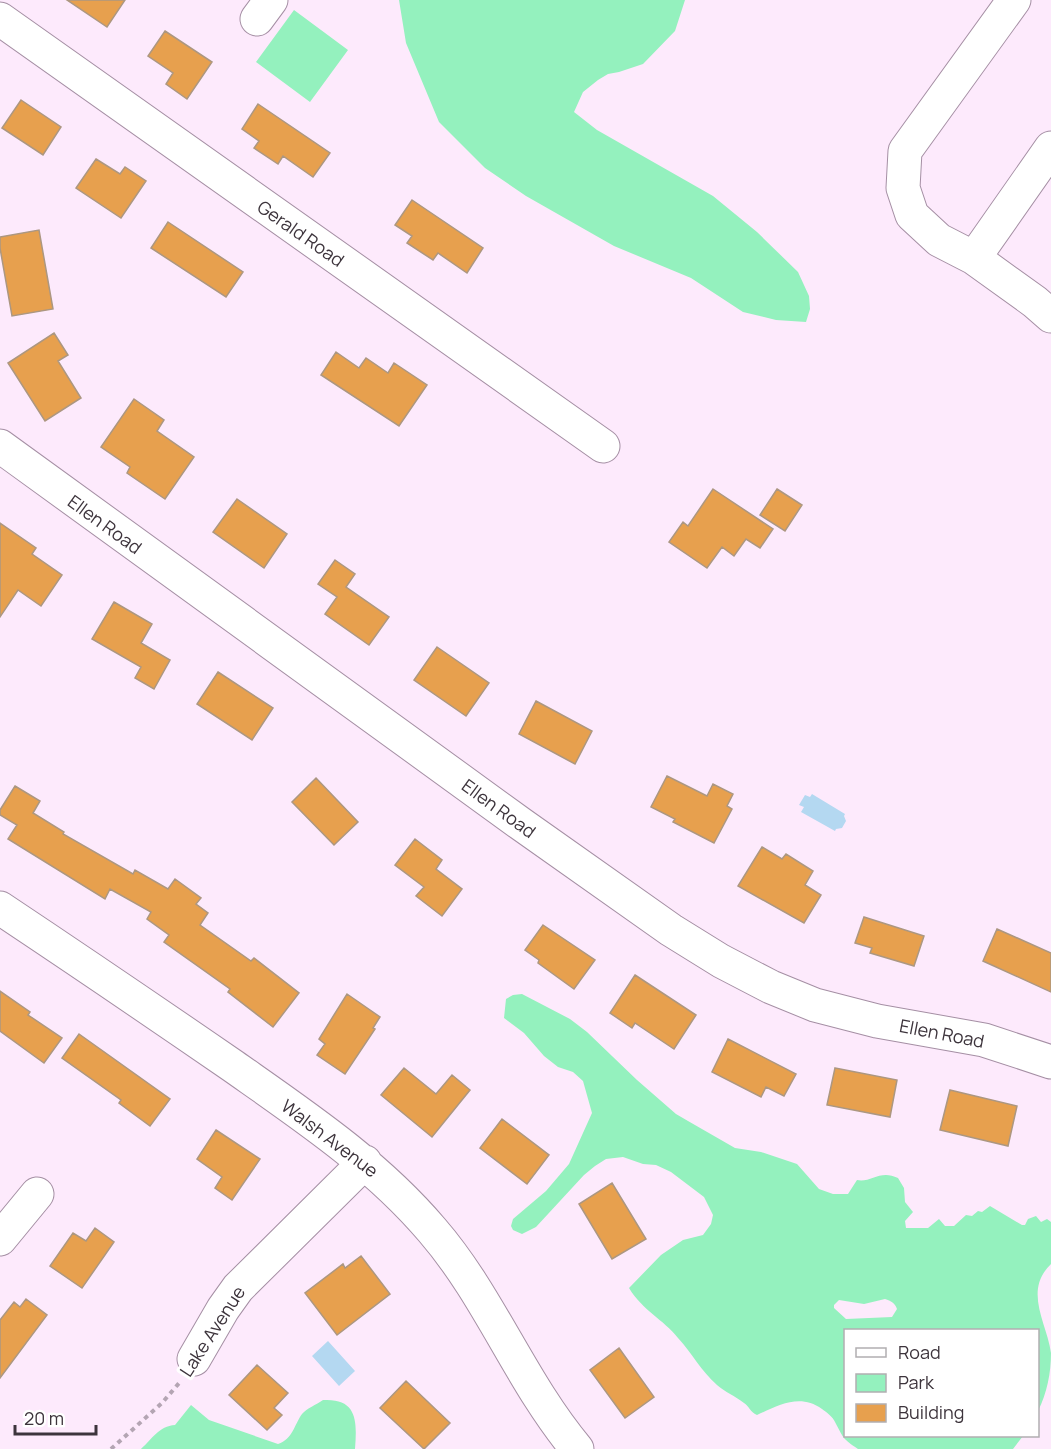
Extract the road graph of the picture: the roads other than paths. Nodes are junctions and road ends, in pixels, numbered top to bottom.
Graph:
1 (1014, 0) edge
2 (0, 19) edge
3 (1051, 148) edge
4 (974, 258) junction
5 (1051, 315) edge
6 (0, 446) edge
7 (603, 446) dead end
8 (0, 908) edge
9 (1051, 1062) edge
10 (365, 1162) junction
11 (37, 1194) dead end
12 (0, 1239) edge
13 (194, 1359) road end
14 (577, 1449) edge

1 - 4 street
2 - 7 street, Gerald Road
3 - 4 street
4 - 5 street
6 - 9 street, Ellen Road
8 - 10 street, Walsh Avenue
10 - 13 street, Lake Avenue
10 - 14 street, Walsh Avenue
11 - 12 street

